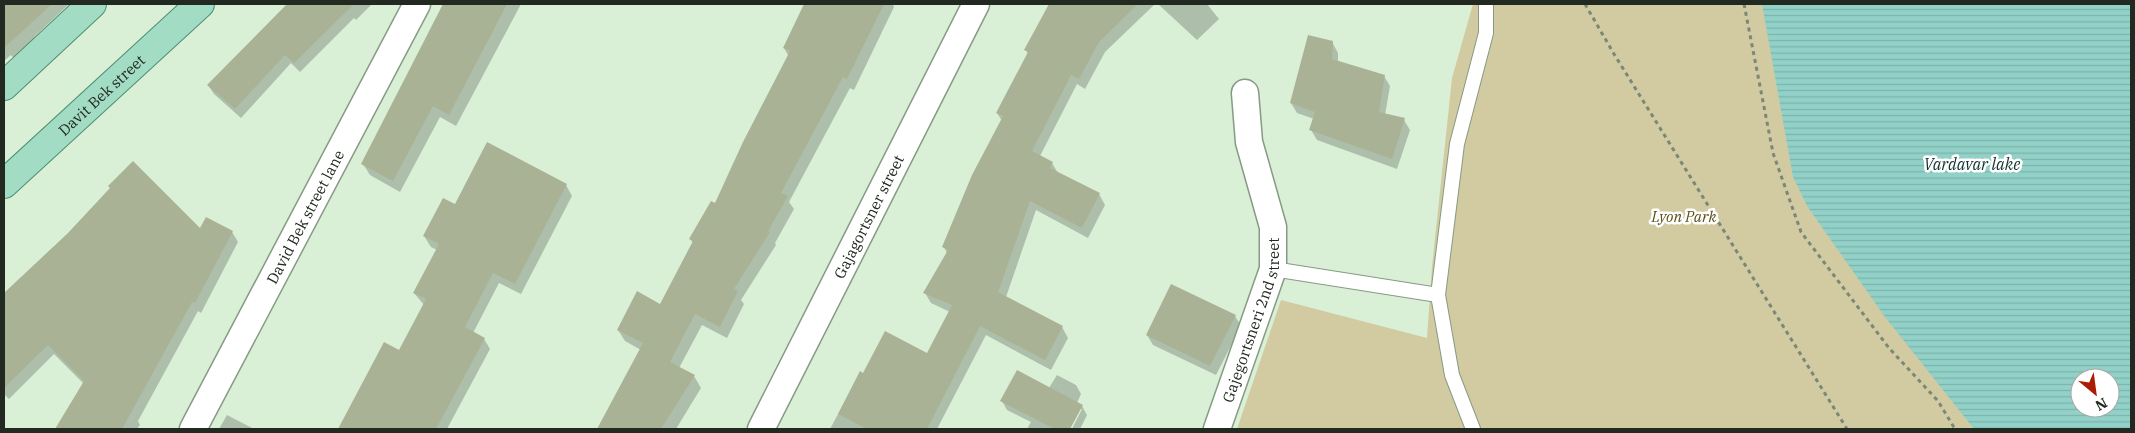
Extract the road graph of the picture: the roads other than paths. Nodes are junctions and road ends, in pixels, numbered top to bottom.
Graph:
1 (92, 4) edge
2 (200, 4) edge
3 (417, 4) edge
4 (976, 4) edge
5 (1486, 4) edge
6 (4, 86) edge
7 (1245, 92) dead end
8 (4, 184) edge
9 (1272, 270) junction
10 (1438, 295) junction
11 (193, 429) edge
12 (761, 429) edge
13 (1217, 429) edge
14 (1473, 429) edge

1 - 6 main road
2 - 8 main road, Davit Bek street
3 - 11 street, David Bek street lane
4 - 12 street, Gajagortsner street
5 - 10 lane
7 - 9 street, Gajegortsneri 2nd street
9 - 10 lane
9 - 13 street, Gajegortsneri 2nd street
10 - 14 lane

